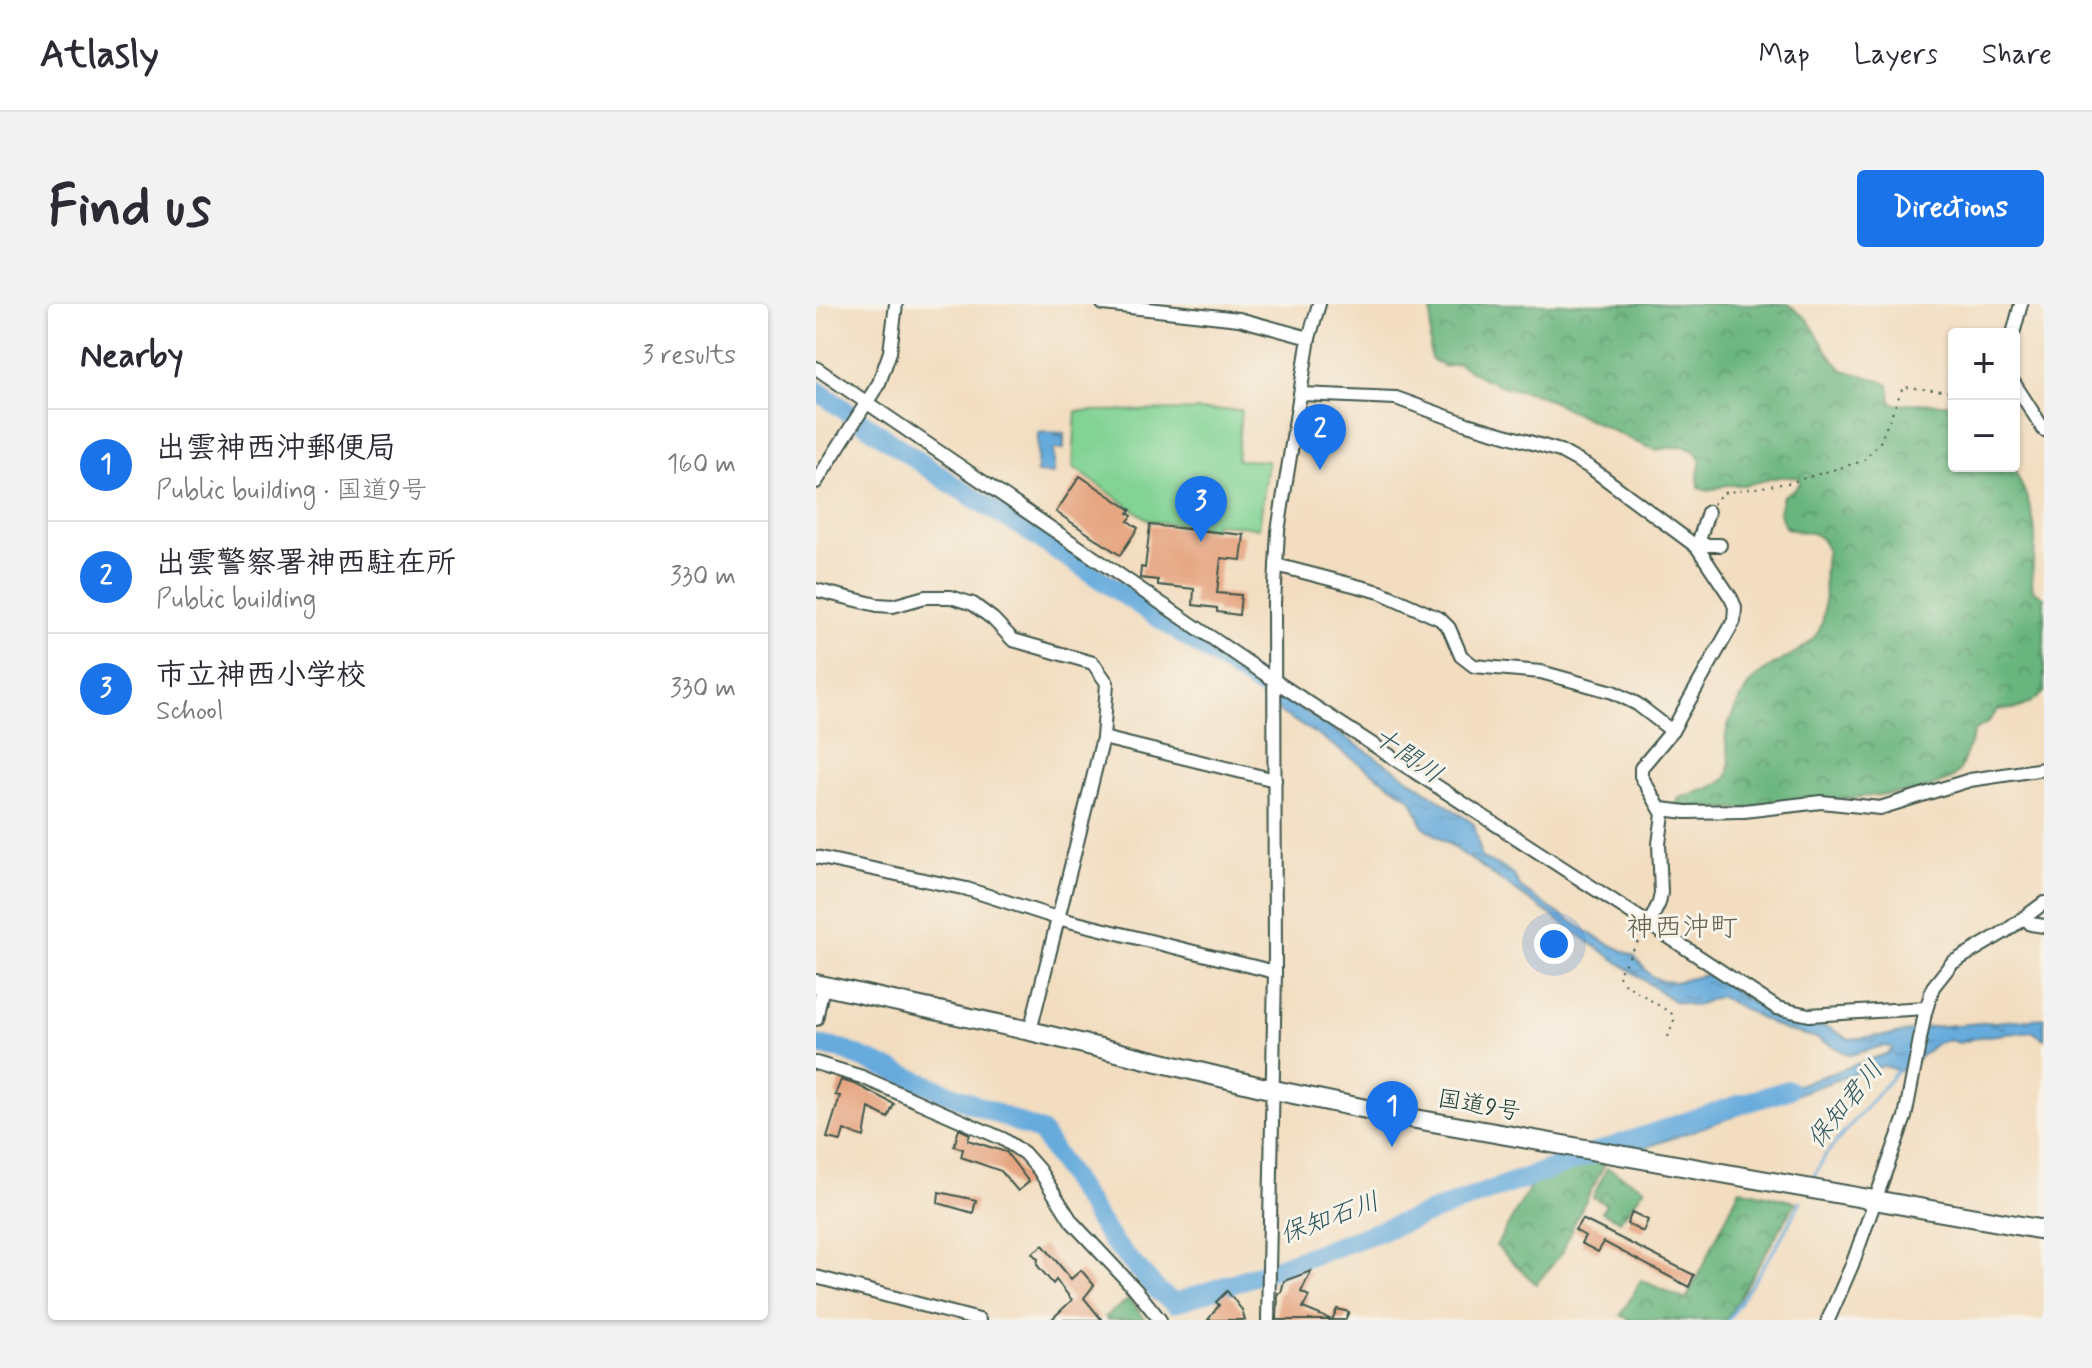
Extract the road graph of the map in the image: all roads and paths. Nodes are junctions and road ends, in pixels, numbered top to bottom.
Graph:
1 (896, 304) edge
2 (1103, 304) edge
3 (1240, 304) edge
4 (1319, 304) edge
5 (2021, 304) edge
6 (1239, 319) junction
7 (2015, 328) edge
8 (1309, 338) junction
9 (816, 368) edge
10 (1948, 391) edge
11 (2020, 392) edge
12 (1301, 394) junction
13 (867, 404) junction
14 (2044, 430) edge
15 (816, 482) edge
16 (1708, 512) joint
17 (1720, 545) dead end
18 (1698, 546) junction
19 (1276, 565) junction
20 (816, 590) edge
21 (1275, 684) junction
22 (1672, 731) junction
23 (1103, 738) junction
24 (2044, 769) edge
25 (1275, 780) junction
26 (1662, 809) junction
27 (816, 857) edge
28 (2044, 903) edge
29 (1057, 918) junction
30 (2025, 918) junction
31 (1648, 925) junction
32 (2044, 926) edge
33 (1275, 972) junction
34 (820, 985) edge
35 (1926, 1011) junction
36 (816, 1019) edge
37 (1030, 1031) junction
38 (1668, 1037) dead end
39 (816, 1063) edge
40 (1274, 1090) junction
41 (1874, 1200) junction
42 (2044, 1230) edge
43 (816, 1277) edge
44 (979, 1320) edge
45 (1160, 1320) edge
46 (1268, 1320) edge
47 (1828, 1320) edge

1 - 13 street
2 - 6 street
3 - 6 street
4 - 8 street
5 - 7 street
6 - 8 street
8 - 12 street
9 - 13 street
10 - 16 path
11 - 14 street
12 - 18 street
12 - 19 street
13 - 15 street
13 - 21 street
16 - 18 street
17 - 18 street
18 - 22 street
19 - 21 street
19 - 22 street
20 - 23 street
21 - 25 street
21 - 31 street
22 - 26 street
23 - 25 street
23 - 29 street
24 - 26 street
25 - 33 street
26 - 31 street
27 - 29 street
28 - 30 street
29 - 33 street
29 - 37 street
30 - 32 street
30 - 35 street
31 - 35 street
31 - 38 path
33 - 40 street
34 - 36 street
34 - 37 highway, 国道9号
35 - 41 street
37 - 40 highway, 国道9号
39 - 45 street
40 - 41 highway, 国道9号
40 - 46 street
41 - 42 highway, 国道9号
41 - 47 street
43 - 44 street

